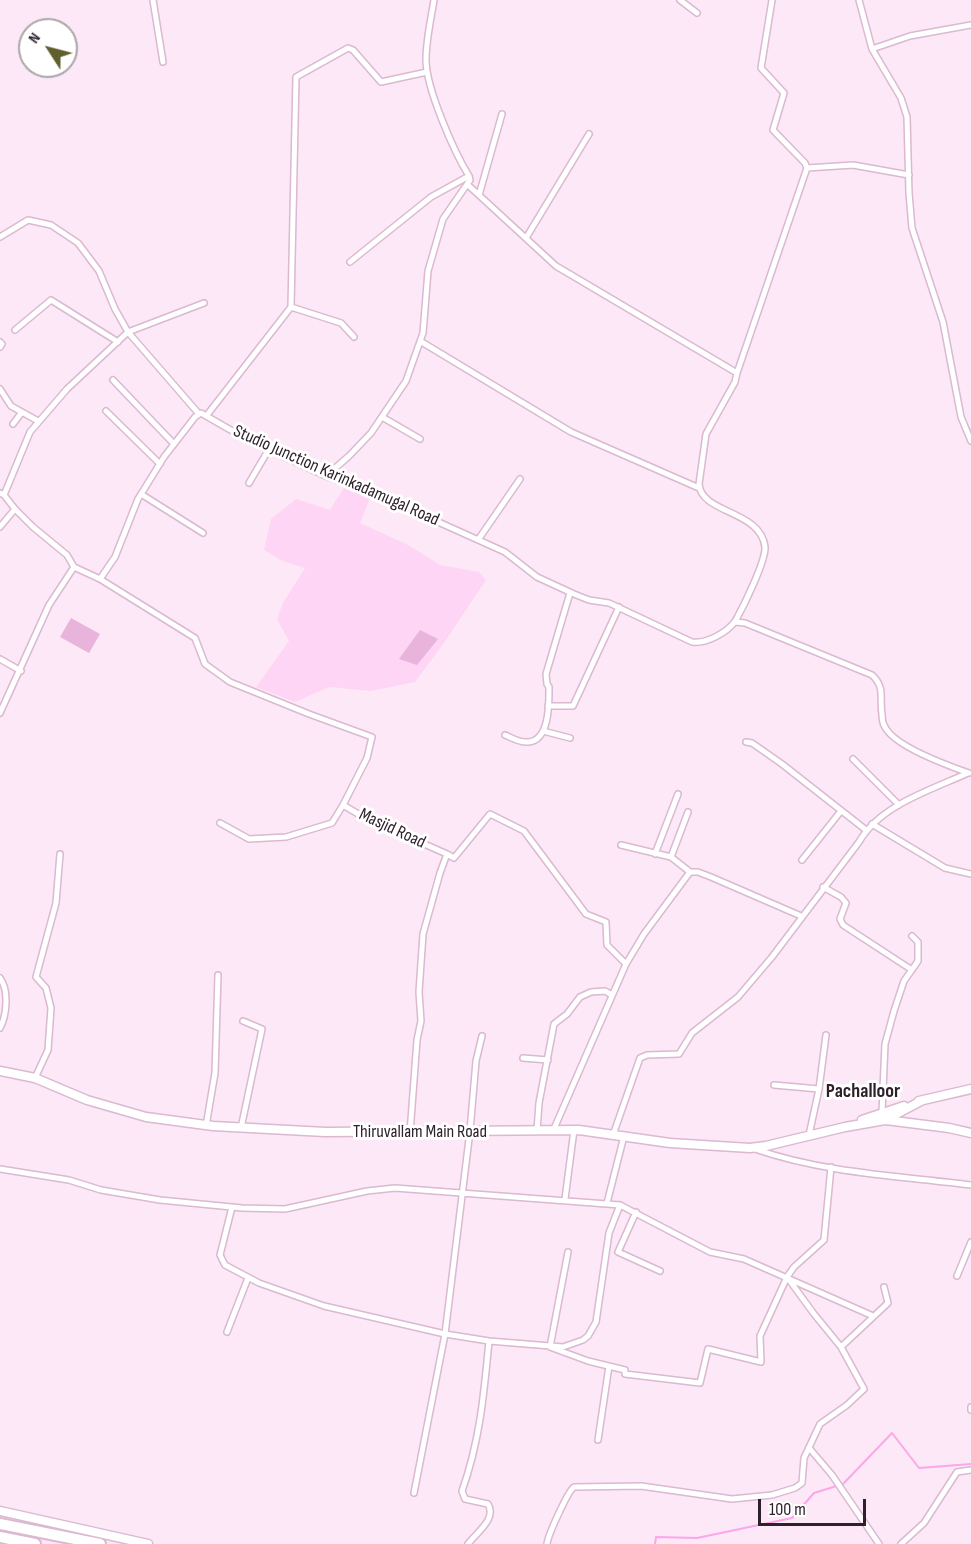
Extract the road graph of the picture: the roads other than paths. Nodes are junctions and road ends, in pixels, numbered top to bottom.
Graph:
1 (153, 0) edge
2 (434, 0) edge
3 (680, 0) edge
4 (772, 0) edge
5 (859, 0) edge
6 (698, 13) dead end
7 (971, 25) edge
8 (872, 49) junction
9 (164, 62) dead end
10 (427, 72) junction
11 (418, 74) junction
12 (429, 81) junction
13 (502, 114) dead end
14 (590, 134) dead end
15 (807, 168) junction
16 (909, 175) junction
17 (469, 176) junction
18 (468, 185) junction
19 (479, 195) junction
20 (0, 237) edge
21 (526, 238) junction
22 (350, 262) dead end
23 (204, 303) dead end
24 (291, 307) junction
25 (15, 330) dead end
26 (128, 332) junction
27 (354, 337) dead end
28 (420, 341) junction
29 (118, 342) junction
30 (737, 373) junction
31 (113, 380) dead end
32 (0, 389) edge
33 (106, 411) dead end
34 (22, 412) junction
35 (199, 414) junction
36 (207, 415) junction
37 (382, 417) junction
38 (38, 421) junction
39 (14, 424) dead end
40 (420, 439) dead end
41 (971, 441) edge
42 (174, 444) junction
43 (269, 449) junction
44 (160, 464) junction
45 (326, 476) junction
46 (520, 479) dead end
47 (249, 483) dead end
48 (699, 488) junction
49 (2, 494) edge
50 (141, 494) junction
51 (15, 509) junction
52 (0, 527) edge
53 (202, 533) dead end
54 (478, 540) junction
55 (74, 567) junction
56 (100, 579) junction
57 (570, 592) junction
58 (619, 607) junction
59 (735, 622) junction
60 (0, 659) edge
61 (21, 671) junction
62 (548, 706) junction
63 (0, 713) edge
64 (543, 731) junction
65 (505, 735) dead end
66 (570, 738) dead end
67 (746, 742) dead end
68 (853, 759) dead end
69 (970, 773) edge
70 (678, 794) dead end
71 (343, 805) junction
72 (899, 806) junction
73 (841, 811) junction
74 (688, 812) dead end
75 (220, 823) dead end
76 (872, 824) junction
77 (866, 830) junction
78 (621, 845) dead end
79 (60, 854) dead end
80 (447, 854) junction
81 (655, 854) junction
82 (670, 857) junction
83 (802, 861) dead end
84 (690, 872) junction
85 (971, 874) edge
86 (823, 887) junction
87 (801, 916) junction
88 (912, 936) dead end
89 (626, 964) junction
90 (912, 970) junction
91 (218, 975) dead end
92 (0, 978) edge
93 (612, 994) junction
94 (243, 1021) dead end
95 (0, 1028) edge
96 (826, 1035) dead end
97 (482, 1036) dead end
98 (523, 1058) dead end
99 (548, 1060) junction
100 (0, 1071) edge
101 (35, 1078) junction
102 (774, 1085) dead end
103 (819, 1089) junction
104 (971, 1089) edge
105 (884, 1116) junction
106 (206, 1126) junction
107 (242, 1128) junction
108 (470, 1131) junction
109 (537, 1131) junction
110 (553, 1131) junction
111 (574, 1131) junction
112 (410, 1133) junction
113 (971, 1133) edge
114 (612, 1135) junction
115 (809, 1135) junction
116 (624, 1136) junction
117 (753, 1148) junction
118 (831, 1167) junction
119 (0, 1169) edge
120 (971, 1185) edge
121 (462, 1193) junction
122 (565, 1199) junction
123 (607, 1203) junction
124 (620, 1205) junction
125 (232, 1207) junction
126 (636, 1212) junction
127 (971, 1242) edge
128 (568, 1252) dead end
129 (660, 1270) dead end
130 (957, 1276) dead end
131 (786, 1277) junction
132 (248, 1278) junction
133 (884, 1287) dead end
134 (873, 1316) junction
135 (227, 1332) dead end
136 (445, 1334) junction
137 (489, 1341) junction
138 (550, 1347) junction
139 (841, 1347) junction
140 (609, 1366) junction
141 (598, 1440) dead end
142 (810, 1449) junction
143 (971, 1470) edge
144 (414, 1492) dead end
145 (0, 1511) edge
146 (0, 1524) edge
147 (0, 1537) edge
148 (35, 1544) edge
149 (100, 1544) edge
150 (148, 1544) edge
151 (468, 1544) edge
152 (547, 1544) edge
153 (879, 1544) edge
154 (901, 1544) edge

1 - 9 street
2 - 10 street
3 - 6 street
4 - 15 street
5 - 8 street
7 - 8 street
8 - 16 street
10 - 11 street
10 - 12 street
11 - 12 street
11 - 24 street
12 - 17 street
13 - 19 street
14 - 21 street
15 - 16 street
15 - 30 street
16 - 41 street
17 - 18 street
17 - 22 street
18 - 19 street
18 - 28 street
19 - 21 street
20 - 26 street
21 - 30 street
23 - 26 street
24 - 27 street
24 - 36 street
25 - 29 street
26 - 29 street
26 - 35 street
28 - 37 street
28 - 48 street
29 - 38 street
30 - 48 street
31 - 42 street
32 - 34 street
33 - 44 street
34 - 38 street
34 - 39 street
35 - 36 street, Studio Junction Karinkadamugal Road
35 - 42 street
36 - 43 street, Studio Junction Karinkadamugal Road
37 - 40 street
37 - 45 street
38 - 49 street
42 - 44 street
43 - 45 street, Studio Junction Karinkadamugal Road
43 - 47 street
44 - 50 street
45 - 54 street, Studio Junction Karinkadamugal Road
46 - 54 street
48 - 59 street
49 - 51 street
50 - 53 street
50 - 56 street
51 - 52 street
51 - 55 street
54 - 57 street, Studio Junction Karinkadamugal Road
55 - 56 street
55 - 61 street
56 - 71 street, Masjid Road
57 - 58 street, Studio Junction Karinkadamugal Road
57 - 62 street
58 - 59 street, Studio Junction Karinkadamugal Road
58 - 62 street
59 - 69 street
60 - 61 street
61 - 63 street
62 - 64 street
64 - 65 street
64 - 66 street
67 - 73 street
68 - 72 street
69 - 72 street
70 - 81 street
71 - 75 street
71 - 80 street, Masjid Road
72 - 76 street
73 - 77 street
73 - 83 street
74 - 82 street
76 - 77 street
76 - 85 street
77 - 86 street
78 - 81 street
79 - 101 street
80 - 89 street
80 - 112 street, Masjid Road
81 - 82 street
82 - 84 street
84 - 87 street
84 - 89 street
86 - 87 street
86 - 90 street
87 - 114 street
88 - 90 street
89 - 93 street
90 - 105 street
91 - 106 street
92 - 95 street
93 - 99 street
93 - 110 street
94 - 107 street
96 - 103 street
97 - 108 street
98 - 99 street
99 - 109 street
100 - 101 main road, Thiruvallam Main Road
101 - 106 main road, Thiruvallam Main Road
102 - 103 street
103 - 115 street
104 - 105 main road, Thiruvallam Main Road
105 - 113 main road
105 - 115 main road, Thiruvallam Main Road
106 - 107 main road, Thiruvallam Main Road
107 - 112 main road, Thiruvallam Main Road
108 - 109 main road, Thiruvallam Main Road
108 - 112 main road, Thiruvallam Main Road
108 - 121 street
109 - 110 main road, Thiruvallam Main Road
110 - 111 main road, Thiruvallam Main Road
111 - 114 main road, Thiruvallam Main Road
111 - 122 street
114 - 116 main road, Thiruvallam Main Road
115 - 117 main road, Thiruvallam Main Road
116 - 117 main road, Thiruvallam Main Road
116 - 123 street
117 - 118 street
118 - 120 street
118 - 131 street
119 - 125 street
121 - 122 street
121 - 125 street
121 - 136 street
122 - 123 street
123 - 124 street
124 - 126 street
124 - 138 street
125 - 132 street
126 - 129 street
126 - 131 street
127 - 130 street
128 - 138 street
131 - 134 street
131 - 139 street
131 - 140 street
132 - 135 street
132 - 136 street
133 - 134 street
134 - 139 street
136 - 137 street
136 - 144 street
137 - 138 street
137 - 151 street
138 - 140 street
139 - 142 street
140 - 141 street
142 - 152 street
142 - 153 street
143 - 154 street
145 - 150 main road
146 - 149 highway
147 - 148 highway

